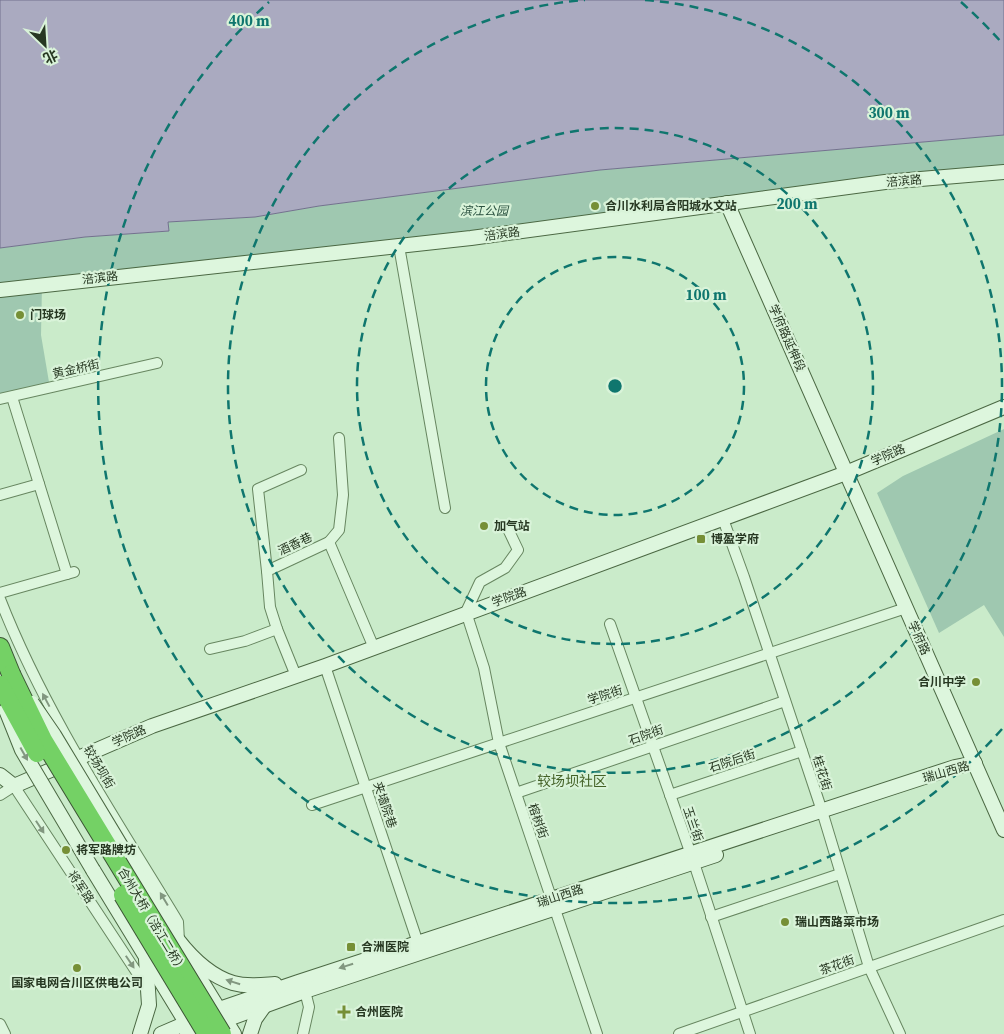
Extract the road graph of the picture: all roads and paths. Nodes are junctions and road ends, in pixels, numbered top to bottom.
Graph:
1 (1004, 172) edge
2 (727, 203) junction
3 (399, 246) junction
4 (0, 290) edge
5 (157, 363) dead end
6 (12, 397) junction
7 (0, 400) edge
8 (1004, 406) edge
9 (339, 438) dead end
10 (301, 470) dead end
11 (846, 474) junction
12 (39, 484) junction
13 (0, 495) edge
14 (445, 508) dead end
15 (723, 519) junction
16 (508, 529) dead end
17 (328, 542) junction
18 (266, 571) junction
19 (0, 593) edge
20 (0, 599) edge
21 (906, 608) junction
22 (466, 612) junction
23 (610, 624) dead end
24 (277, 629) junction
25 (0, 647) edge
26 (374, 648) junction
27 (210, 649) dead end
28 (769, 654) junction
29 (324, 666) junction
30 (296, 676) junction
31 (6, 680) edge
32 (0, 693) edge
33 (636, 698) junction
34 (785, 701) junction
35 (499, 743) junction
36 (653, 746) junction
37 (802, 751) junction
38 (78, 758) junction
39 (975, 763) junction
40 (0, 775) edge
41 (14, 786) junction
42 (365, 788) junction
43 (516, 793) junction
44 (0, 795) edge
45 (670, 795) junction
46 (312, 805) dead end
47 (823, 815) junction
48 (1004, 830) edge
49 (692, 858) junction
50 (840, 874) junction
51 (553, 904) junction
52 (711, 917) junction
53 (1004, 920) edge
54 (180, 944) junction
55 (420, 948) junction
56 (146, 958) junction
57 (869, 967) junction
58 (302, 986) junction
59 (148, 988) junction
60 (265, 1005) junction
61 (741, 1012) junction
62 (222, 1021) edge
63 (0, 1024) edge
64 (193, 1031) edge
65 (5, 1034) edge
66 (140, 1034) edge
67 (161, 1034) edge
68 (234, 1034) edge
69 (250, 1034) edge
70 (303, 1034) edge
71 (597, 1034) edge
72 (678, 1034) edge
73 (750, 1034) edge
74 (900, 1034) edge

1 - 2 main road, 涪滨路
2 - 3 main road, 涪滨路
2 - 11 main road, 学府路延伸段
3 - 4 main road, 涪滨路
3 - 14 street
5 - 6 street, 黄金桥街
6 - 7 street, 黄金桥街
6 - 12 street
8 - 11 main road, 学院路
9 - 17 street
10 - 18 street
11 - 15 main road, 学院路
11 - 21 main road, 学府路
12 - 13 street
12 - 19 street
15 - 22 main road, 学院路
15 - 28 street, 桂花街
16 - 22 street
17 - 18 street, 酒香巷
17 - 26 street, 酒香巷
18 - 24 street
38 -> 20 street, 较场坝街
21 - 28 street, 学院街
21 - 39 main road, 学府路
22 - 26 main road, 学院路
22 - 35 street, 榕树街
23 - 33 street, 玉兰街
24 - 27 street
24 - 30 street
25 - 31 highway
26 - 29 main road, 学院路
28 - 33 street, 学院街
28 - 34 street, 桂花街
29 - 30 main road, 学院路
29 - 42 street, 夹墙院巷
30 - 38 main road, 学院路
31 - 54 main road, bridge
31 - 62 highway, 合州大桥（涪江二桥）, bridge
31 - 64 highway, 合州大桥（涪江二桥）, bridge
32 -> 56 main road, bridge
33 - 35 street, 学院街
33 - 36 street, 玉兰街
34 - 36 street, 石院街
34 - 37 street, 桂花街
35 - 42 street, 学院街
35 - 43 street, 榕树街
36 - 43 street, 石院街
36 - 45 street, 玉兰街
37 - 45 street, 石院后街
37 - 47 street, 桂花街
38 - 41 main road, 学院路
54 -> 38 street, 较场坝街
39 - 47 main road, 瑞山西路
39 - 48 main road, 学府路
40 - 41 main road
41 - 44 street
41 -> 59 street, 将军路
42 - 46 street, 学院街
42 - 55 street, 夹墙院巷
43 - 51 street, 榕树街
45 - 49 street, 玉兰街
47 - 49 main road, 瑞山西路
47 - 50 street, 桂花街
49 - 51 main road, 瑞山西路
49 - 52 street, 玉兰街
50 - 52 street
50 - 57 street, 桂花街
51 - 55 main road, 瑞山西路
51 - 71 street, 榕树街
52 - 61 street, 玉兰街
53 - 57 street, 茶花街
58 -> 54 main road
54 - 62 main road
55 - 58 main road, 瑞山西路
56 - 59 main road
56 - 64 main road
57 - 61 street, 茶花街
57 - 74 street, 桂花街
58 - 60 main road, 瑞山西路
58 - 62 main road, 瑞山西路
58 - 70 street
59 - 66 main road
60 - 62 main road, 瑞山西路
60 - 69 main road
61 - 72 street, 茶花街
61 - 73 street, 玉兰街
62 - 64 main road, 瑞山西路
62 - 68 main road
63 - 65 street
64 - 67 main road, 瑞山西路

